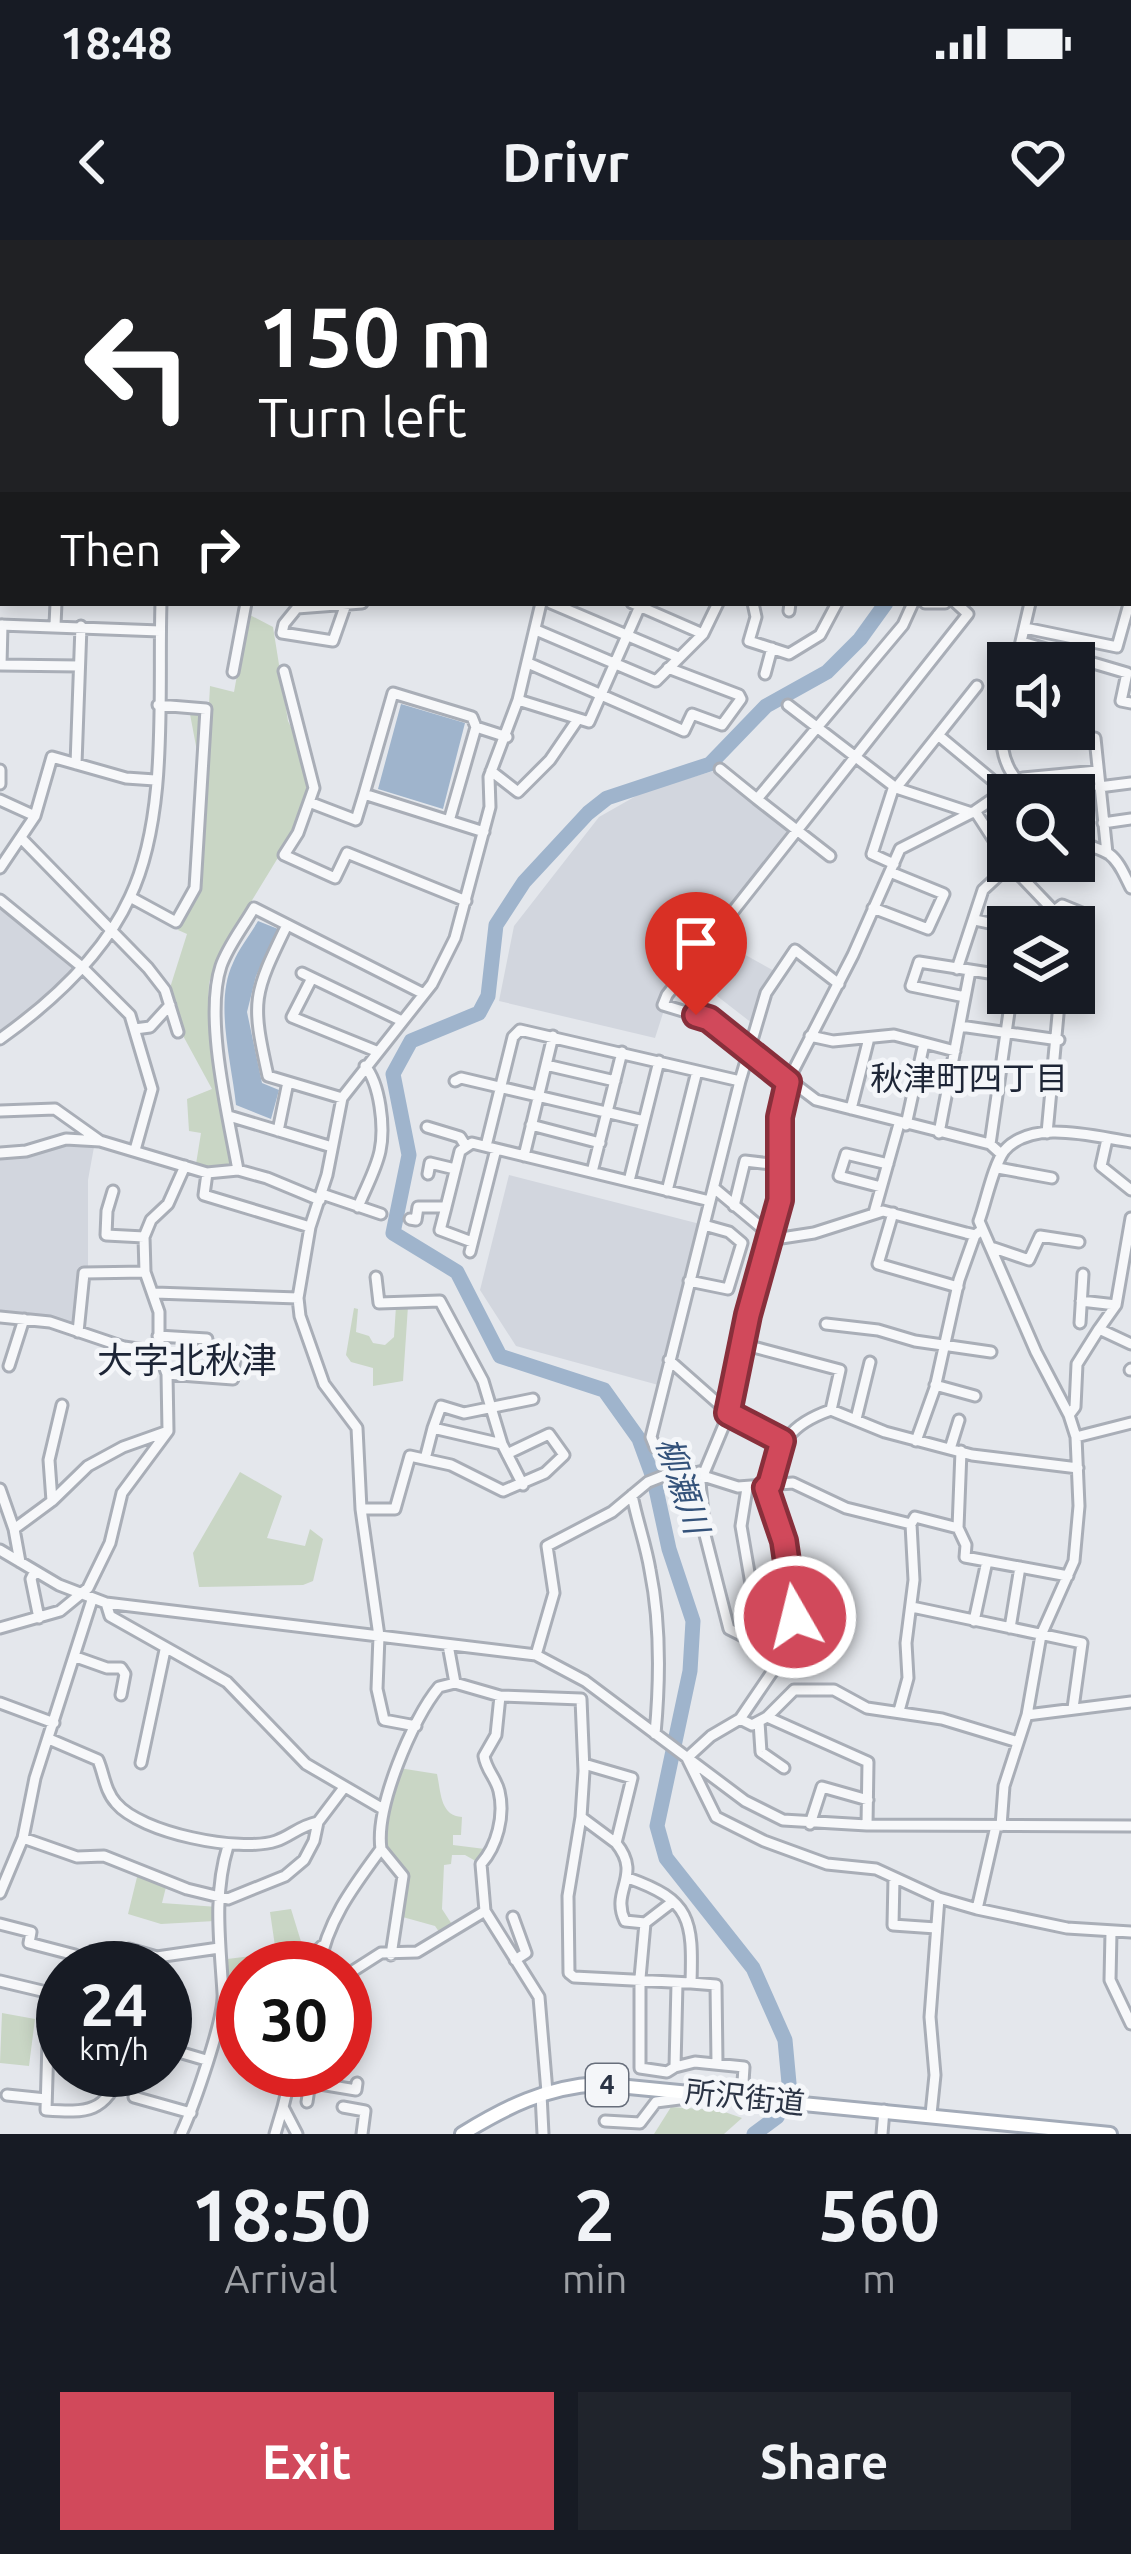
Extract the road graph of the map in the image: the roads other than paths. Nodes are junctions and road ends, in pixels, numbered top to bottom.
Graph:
1 (56, 606) edge
2 (161, 606) edge
3 (245, 606) edge
4 (322, 606) edge
5 (345, 606) edge
6 (540, 606) edge
7 (558, 606) edge
8 (635, 606) edge
9 (641, 606) edge
10 (678, 606) edge
11 (717, 606) edge
12 (754, 606) edge
13 (835, 606) edge
14 (912, 606) edge
15 (959, 606) edge
16 (1029, 606) edge
17 (1128, 606) edge
18 (672, 619) junction
19 (55, 625) junction
20 (1, 626) edge
21 (80, 626) junction
22 (737, 627) dead end
23 (1025, 628) junction
24 (536, 630) junction
25 (160, 631) junction
26 (751, 633) junction
27 (703, 634) junction
28 (627, 635) junction
29 (1022, 642) edge
30 (772, 648) junction
31 (678, 657) junction
32 (527, 663) junction
33 (614, 664) junction
34 (1095, 664) edge
35 (1, 665) edge
36 (79, 666) junction
37 (668, 668) junction
38 (284, 671) dead end
39 (233, 672) dead end
40 (764, 674) dead end
41 (977, 686) dead end
42 (601, 695) junction
43 (518, 700) junction
44 (1131, 703) edge
45 (158, 705) junction
46 (788, 705) dead end
47 (578, 719) junction
48 (816, 725) junction
49 (476, 727) junction
50 (938, 736) junction
51 (507, 737) junction
52 (1095, 749) edge
53 (856, 757) junction
54 (76, 764) junction
55 (720, 769) dead end
56 (0, 770) edge
57 (491, 771) junction
58 (1097, 771) junction
59 (1074, 774) edge
60 (987, 776) edge
61 (155, 780) junction
62 (0, 784) edge
63 (1131, 784) edge
64 (895, 787) junction
65 (1100, 787) junction
66 (364, 794) junction
67 (757, 799) junction
68 (0, 800) edge
69 (987, 801) edge
70 (310, 802) junction
71 (973, 812) junction
72 (35, 816) junction
73 (1131, 819) edge
74 (448, 821) junction
75 (1103, 823) junction
76 (798, 831) junction
77 (484, 832) junction
78 (987, 832) edge
79 (21, 838) junction
80 (1095, 848) edge
81 (1107, 853) junction
82 (830, 856) dead end
83 (0, 868) edge
84 (892, 868) junction
85 (1128, 877) edge
86 (991, 882) edge
87 (1026, 882) edge
88 (1131, 888) edge
89 (130, 897) junction
90 (0, 900) edge
91 (466, 901) junction
92 (1049, 906) edge
93 (873, 908) junction
94 (975, 920) junction
95 (987, 923) edge
96 (287, 925) junction
97 (111, 929) junction
98 (82, 967) junction
99 (957, 969) junction
100 (970, 971) junction
101 (987, 973) edge
102 (839, 984) junction
103 (424, 994) junction
104 (965, 997) junction
105 (170, 1005) junction
106 (1009, 1014) edge
107 (1060, 1014) edge
108 (402, 1021) junction
109 (960, 1026) junction
110 (135, 1029) junction
111 (178, 1032) dead end
112 (1006, 1033) junction
113 (554, 1036) junction
114 (810, 1036) junction
115 (869, 1038) junction
116 (0, 1040) edge
117 (1059, 1040) junction
118 (924, 1043) junction
119 (376, 1051) junction
120 (955, 1051) junction
121 (622, 1052) junction
122 (748, 1052) junction
123 (659, 1061) junction
124 (546, 1065) junction
125 (364, 1066) junction
126 (698, 1071) junction
127 (454, 1081) dead end
128 (615, 1081) junction
129 (740, 1081) junction
130 (288, 1082) junction
131 (788, 1082) junction
132 (501, 1087) junction
133 (538, 1096) junction
134 (342, 1098) junction
135 (851, 1109) junction
136 (0, 1111) edge
137 (607, 1113) junction
138 (229, 1116) junction
139 (644, 1121) junction
140 (902, 1124) junction
141 (531, 1125) junction
142 (427, 1127) dead end
143 (278, 1131) junction
144 (1047, 1132) junction
145 (939, 1133) junction
146 (1107, 1139) junction
147 (100, 1141) junction
148 (1131, 1142) edge
149 (600, 1143) junction
150 (990, 1144) junction
151 (465, 1145) junction
152 (332, 1147) junction
153 (491, 1148) junction
154 (135, 1150) junction
155 (0, 1153) edge
156 (1001, 1154) junction
157 (524, 1156) junction
158 (888, 1164) junction
159 (185, 1166) junction
160 (780, 1166) junction
161 (455, 1168) junction
162 (998, 1168) junction
163 (238, 1170) junction
164 (592, 1172) junction
165 (207, 1173) junction
166 (428, 1174) dead end
167 (1052, 1178) dead end
168 (629, 1181) junction
169 (714, 1187) junction
170 (881, 1187) junction
171 (1131, 1190) edge
172 (113, 1191) dead end
173 (667, 1191) junction
174 (321, 1197) junction
175 (710, 1201) junction
176 (734, 1206) junction
177 (358, 1207) junction
178 (446, 1208) junction
179 (874, 1213) junction
180 (892, 1213) junction
181 (380, 1214) dead end
182 (1131, 1218) edge
183 (410, 1219) dead end
184 (704, 1225) junction
185 (310, 1227) junction
186 (978, 1233) junction
187 (769, 1237) junction
188 (144, 1238) junction
189 (1079, 1242) dead end
190 (992, 1248) junction
191 (145, 1272) junction
192 (1083, 1274) dead end
193 (376, 1277) dead end
194 (689, 1281) junction
195 (958, 1287) junction
196 (155, 1293) junction
197 (1131, 1296) edge
198 (298, 1298) junction
199 (1117, 1299) junction
200 (1081, 1301) junction
201 (0, 1317) edge
202 (23, 1319) junction
203 (1080, 1323) dead end
204 (826, 1324) dead end
205 (1099, 1329) junction
206 (79, 1333) junction
207 (158, 1336) junction
208 (946, 1343) junction
209 (742, 1344) junction
210 (1131, 1344) edge
211 (159, 1352) junction
212 (991, 1352) dead end
213 (668, 1360) junction
214 (870, 1362) dead end
215 (9, 1366) dead end
216 (167, 1374) junction
217 (935, 1384) junction
218 (975, 1396) dead end
219 (533, 1399) dead end
220 (62, 1406) dead end
221 (490, 1407) junction
222 (831, 1410) junction
223 (728, 1413) junction
224 (1069, 1415) junction
225 (856, 1419) junction
226 (959, 1420) dead end
227 (1131, 1423) edge
228 (434, 1428) junction
229 (168, 1431) junction
230 (1076, 1437) junction
231 (782, 1441) junction
232 (916, 1441) junction
233 (505, 1449) junction
234 (955, 1450) junction
235 (425, 1460) junction
236 (1078, 1468) junction
237 (681, 1469) junction
238 (701, 1473) junction
239 (523, 1485) junction
240 (768, 1486) junction
241 (747, 1488) junction
242 (0, 1489) edge
243 (632, 1495) junction
244 (52, 1501) junction
245 (361, 1509) junction
246 (911, 1524) junction
247 (958, 1528) junction
248 (14, 1529) junction
249 (0, 1550) edge
250 (986, 1561) junction
251 (20, 1562) junction
252 (1020, 1567) junction
253 (35, 1571) junction
254 (1068, 1576) junction
255 (86, 1598) junction
256 (106, 1604) junction
257 (912, 1607) junction
258 (795, 1617) junction
259 (39, 1618) junction
260 (974, 1621) junction
261 (2, 1623) edge
262 (1010, 1628) junction
263 (1041, 1635) junction
264 (379, 1636) junction
265 (448, 1645) junction
266 (165, 1650) junction
267 (536, 1655) junction
268 (783, 1656) junction
269 (76, 1657) junction
270 (455, 1683) junction
271 (121, 1695) dead end
272 (500, 1696) junction
273 (606, 1696) junction
274 (581, 1700) junction
275 (1131, 1702) edge
276 (0, 1703) edge
277 (1072, 1708) junction
278 (899, 1711) junction
279 (1027, 1715) junction
280 (740, 1719) junction
281 (763, 1719) junction
282 (54, 1723) junction
283 (416, 1726) junction
284 (656, 1735) junction
285 (49, 1739) junction
286 (1018, 1742) junction
287 (687, 1758) junction
288 (141, 1763) dead end
289 (584, 1764) junction
290 (784, 1768) dead end
291 (344, 1789) junction
292 (868, 1800) junction
293 (383, 1809) junction
294 (581, 1817) junction
295 (318, 1822) junction
296 (810, 1824) junction
297 (867, 1825) junction
298 (998, 1826) junction
299 (1131, 1826) edge
300 (22, 1838) junction
301 (616, 1843) junction
302 (228, 1846) junction
303 (381, 1849) junction
304 (628, 1878) junction
305 (895, 1878) junction
306 (0, 1893) edge
307 (221, 1896) junction
308 (939, 1898) junction
309 (670, 1903) junction
310 (977, 1909) junction
311 (485, 1911) junction
312 (513, 1917) dead end
313 (644, 1923) junction
314 (0, 1924) edge
315 (936, 1928) junction
316 (1111, 1932) junction
317 (1131, 1932) edge
318 (219, 1941) edge
319 (324, 1941) edge
320 (36, 1945) edge
321 (427, 1946) junction
322 (391, 1955) junction
323 (372, 1959) edge
324 (435, 1960) dead end
325 (515, 1960) junction
326 (640, 1978) junction
327 (0, 1981) edge
328 (677, 1983) junction
329 (691, 1983) junction
330 (36, 1990) edge
331 (216, 2024) edge
332 (1131, 2024) edge
333 (192, 2056) edge
334 (206, 2060) junction
335 (717, 2062) junction
336 (675, 2067) junction
337 (544, 2093) junction
338 (708, 2094) junction
339 (8, 2095) dead end
340 (107, 2097) edge
341 (134, 2097) dead end
342 (286, 2097) edge
343 (308, 2097) edge
344 (742, 2098) junction
345 (46, 2099) joint
346 (307, 2102) dead end
347 (343, 2107) dead end
348 (283, 2108) junction
349 (884, 2110) junction
350 (191, 2113) junction
351 (931, 2114) junction
352 (965, 2118) junction
353 (605, 2121) dead end
354 (181, 2134) edge
355 (274, 2134) edge
356 (297, 2134) edge
357 (362, 2134) edge
358 (462, 2134) edge
359 (543, 2134) edge
360 (883, 2134) edge
361 (964, 2134) edge
362 (1110, 2134) edge

1 - 19 street
2 - 25 street
3 - 39 street
4 - 5 street
6 - 24 street
7 - 28 street
8 - 28 street
9 - 18 street
10 - 18 street
11 - 27 street
12 - 26 street
13 - 30 street
14 - 48 street
15 - 53 street
16 - 23 street
17 - 23 street
18 - 27 street
19 - 20 street
19 - 21 street
20 - 35 street
21 - 25 street
21 - 36 street
22 - 26 street
23 - 29 street
24 - 32 street
24 - 33 street
25 - 45 street
26 - 30 street
27 - 31 street
28 - 31 street
28 - 33 street
30 - 40 street
31 - 37 street
32 - 42 street
32 - 43 street
33 - 37 street
33 - 42 street
34 - 44 street
35 - 36 street
36 - 54 street
37 - 42 street
38 - 70 street
41 - 50 street
42 - 47 street
43 - 47 street
43 - 51 street
45 - 61 street
45 - 89 street
46 - 48 street
47 - 57 street
48 - 53 street
48 - 67 street
49 - 51 street
49 - 66 street
49 - 74 street
50 - 60 street
50 - 64 street
51 - 57 street
52 - 58 street
53 - 64 street
53 - 76 street
54 - 61 street
54 - 72 street
55 - 67 street
56 - 62 street
57 - 77 street
58 - 59 street
58 - 65 street
61 - 89 street
63 - 65 street
64 - 71 street
64 - 84 street
65 - 75 street
66 - 70 street
66 - 74 street
67 - 76 street
68 - 72 street
69 - 71 street
70 - 91 street
71 - 78 street
71 - 84 street
72 - 79 street
73 - 75 street
74 - 77 street
75 - 81 street
76 - 82 street
76 - 122 street
77 - 91 street
79 - 83 street
79 - 97 street
80 - 81 street
81 - 85 street
84 - 93 street
84 - 93 street
85 - 88 street
86 - 94 street
87 - 92 street
89 - 97 street
90 - 98 street
91 - 103 street
93 - 102 street
94 - 95 street
94 - 99 street
96 - 103 street
96 - 130 street
96 - 138 street
97 - 98 street
97 - 105 street
98 - 110 street
98 - 116 street
99 - 100 street
99 - 104 street
100 - 101 street
100 - 104 street
102 - 114 street
102 - 122 street
103 - 108 street
104 - 109 street
105 - 110 street
105 - 111 street
106 - 112 street
107 - 117 street
108 - 119 street
108 - 119 street
109 - 112 street
109 - 120 street
110 - 154 street
112 - 117 street
112 - 150 street
113 - 121 street
113 - 124 street
113 - 132 street
114 - 115 street
114 - 131 street
115 - 118 street
115 - 135 street
117 - 144 street
118 - 120 street
118 - 140 street
119 - 125 street
120 - 145 street
121 - 123 street
121 - 128 street
122 - 129 street
122 - 131 street
123 - 126 street
123 - 139 street
124 - 128 street
124 - 133 street
125 - 134 street
125 - 177 street
126 - 129 street
126 - 173 street
127 - 132 street
128 - 137 street
129 - 169 street
130 - 134 street
130 - 143 street
131 - 135 street
131 - 160 street
132 - 133 street
132 - 153 street
133 - 137 street
133 - 141 street
134 - 152 street
135 - 140 street
136 - 147 street
137 - 139 street
137 - 149 street
138 - 143 street
138 - 163 street
139 - 168 street
140 - 145 street
140 - 158 street
141 - 149 street
141 - 157 street
142 - 151 street
143 - 152 street
144 - 146 street
144 - 156 street
145 - 150 street
146 - 148 street
146 - 171 street
147 - 154 street
147 - 155 street
149 - 164 street
150 - 156 street
151 - 153 street
151 - 161 street
152 - 174 street
153 - 157 street
153 - 178 street
154 - 159 street
156 - 162 street
157 - 164 street
158 - 170 street
158 - 170 street
159 - 165 street
159 - 188 street
160 - 176 street
160 - 187 street
161 - 166 street
161 - 178 street
162 - 167 street
162 - 186 street
163 - 165 street
163 - 174 street
164 - 168 street
165 - 185 street
168 - 173 street
169 - 175 street
169 - 176 street
170 - 179 street
172 - 188 street
173 - 175 street
174 - 177 street
174 - 185 street
175 - 184 street
176 - 187 street
177 - 181 street
178 - 183 street
179 - 180 street
179 - 187 street
180 - 186 street
180 - 195 street
182 - 199 street
184 - 194 street
184 - 194 street
185 - 198 street
186 - 190 street
186 - 195 street
187 - 209 street
188 - 191 street
189 - 190 street
190 - 224 street
191 - 196 street
191 - 206 street
192 - 200 street
193 - 221 street
194 - 213 street
195 - 208 street
196 - 198 street
196 - 207 street
197 - 199 street
198 - 245 street
199 - 200 street
199 - 205 street
200 - 203 street
201 - 202 street
202 - 206 street
202 - 215 street
204 - 208 street
205 - 210 street
205 - 224 street
206 - 211 street
207 - 211 street
207 - 216 street
208 - 212 street
208 - 217 street
209 - 222 street
209 - 223 street
211 - 216 street
213 - 223 street
213 - 237 street
214 - 225 street
216 - 229 street
217 - 218 street
217 - 232 street
219 - 221 street
220 - 244 street
221 - 228 street
221 - 233 street
222 - 225 street
222 - 231 street
223 - 231 street
223 - 238 street
224 - 230 street
225 - 232 street
226 - 234 street
227 - 230 street
228 - 233 street
228 - 235 street
229 - 244 street
229 - 255 street
230 - 236 street
231 - 240 street
232 - 234 street
233 - 239 street
233 - 239 street
234 - 236 street
234 - 247 street
235 - 239 street
235 - 245 street
236 - 254 street
237 - 238 street
237 - 243 street
238 - 241 street
238 - 268 street
240 - 241 street
240 - 246 street
240 - 258 street
241 - 258 street
242 - 248 street
243 - 267 street
243 - 284 street
244 - 248 street
245 - 264 street
246 - 247 street
246 - 257 street
247 - 250 street
248 - 251 street
249 - 251 street
250 - 252 street
250 - 260 street
251 - 253 street
252 - 254 street
252 - 262 street
253 - 255 street
253 - 259 street
254 - 263 street
255 - 256 street
255 - 259 street
255 - 269 street
256 - 264 street
256 - 266 street
257 - 260 street
257 - 278 street
258 - 268 street
259 - 261 street
260 - 262 street
262 - 263 street
263 - 277 street
263 - 279 street
264 - 265 street
264 - 283 street
265 - 267 street
265 - 270 street
266 - 288 street
266 - 291 street
267 - 273 street
268 - 280 street
269 - 271 street
269 - 282 street
270 - 272 street
270 - 283 street
272 - 274 street
272 - 311 street
273 - 274 street
273 - 284 street
274 - 289 street
275 - 277 street
276 - 282 street
277 - 279 street
278 - 281 street
278 - 286 street
279 - 286 street
280 - 281 street
280 - 287 street
281 - 290 street
281 - 292 street
282 - 285 street
283 - 293 street
284 - 287 street
285 - 300 street
285 - 302 street
286 - 298 street
287 - 296 street
287 - 305 street
289 - 294 street
289 - 301 street
291 - 293 street
291 - 295 street
292 - 296 street
292 - 297 street
293 - 303 street
294 - 301 street
294 - 326 street
295 - 302 street
295 - 307 street
296 - 297 street
297 - 298 street
298 - 299 street
298 - 310 street
300 - 306 street
300 - 307 street
301 - 304 street
302 - 307 street
303 - 319 street
303 - 322 street
304 - 309 street
304 - 313 street
305 - 308 street
305 - 315 street
307 - 318 street
308 - 310 street
308 - 315 street
309 - 313 street
309 - 329 street
310 - 316 street
311 - 321 street
311 - 325 street
312 - 325 street
313 - 326 street
314 - 320 street
315 - 351 street
316 - 317 street
316 - 332 street
321 - 322 street
321 - 324 street
322 - 323 street
325 - 337 street
326 - 328 street
326 - 336 street
327 - 330 street
328 - 329 street
328 - 336 street
329 - 335 street
331 - 334 street
333 - 334 street
334 - 350 street
335 - 336 street
335 - 344 street
337 - 338 main road, 所沢街道 / 4
337 - 358 main road, 所沢街道 / 4
337 - 359 street
338 - 344 main road, 所沢街道 / 4
338 - 353 street
339 - 345 street
340 - 345 street
341 - 350 street
342 - 348 street
343 - 346 street
344 - 349 main road, 所沢街道 / 4
347 - 357 street
348 - 355 street
348 - 356 street
349 - 351 main road, 所沢街道 / 4
349 - 360 street
350 - 354 street
351 - 352 main road, 所沢街道 / 4
352 - 361 street
352 - 362 main road, 所沢街道 / 4

